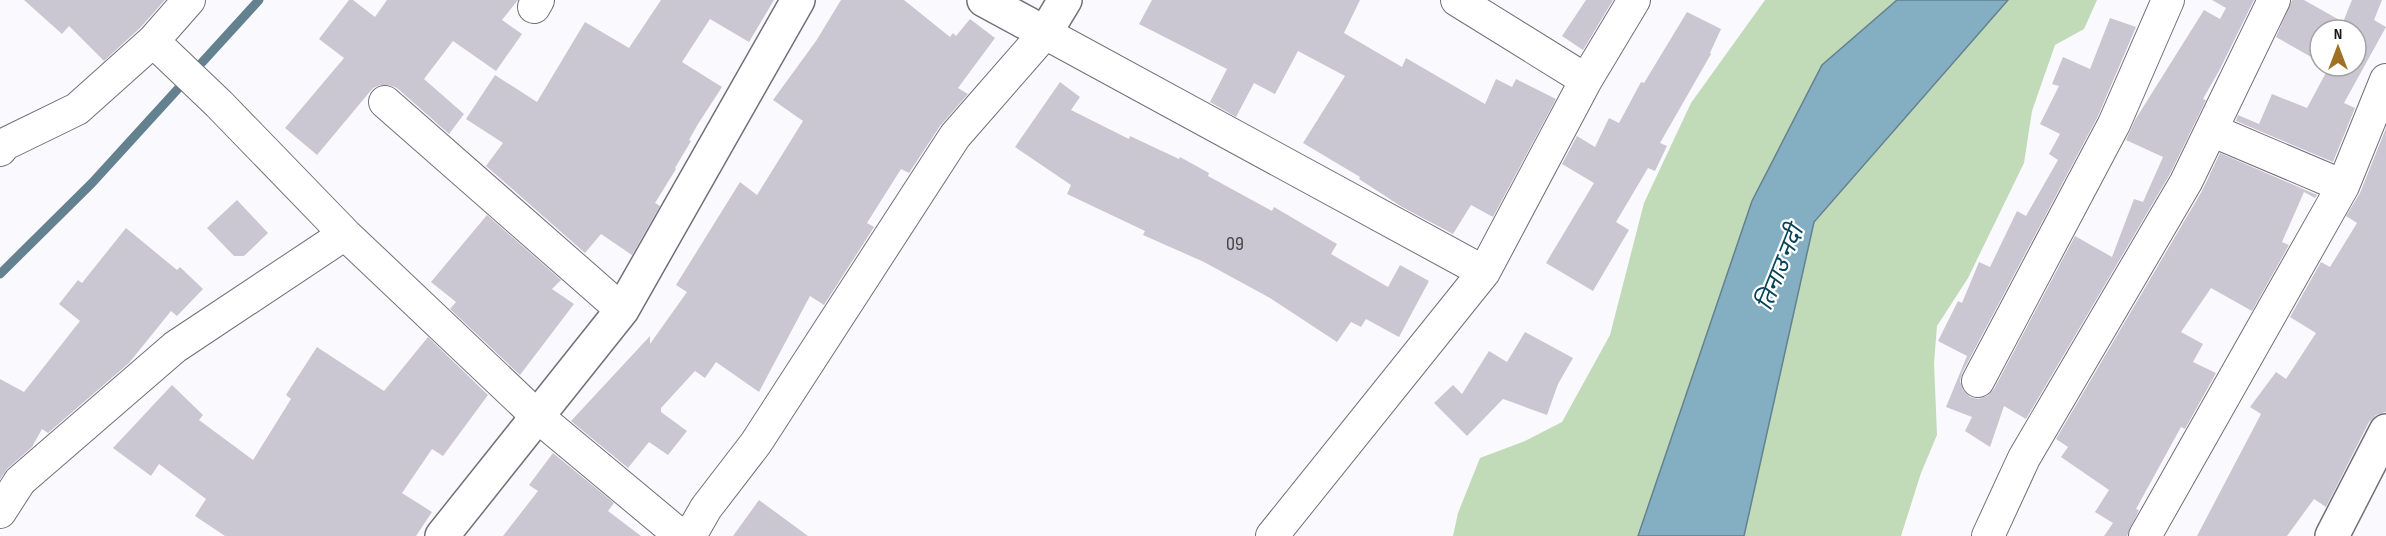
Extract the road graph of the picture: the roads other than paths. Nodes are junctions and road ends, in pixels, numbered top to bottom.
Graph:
1 (189, 0) edge
2 (798, 0) edge
3 (984, 0) edge
4 (1065, 0) edge
5 (1457, 0) edge
6 (1634, 0) edge
7 (2168, 0) edge
8 (2274, 0) edge
9 (1045, 33) junction
10 (153, 41) junction
11 (1586, 80) junction
12 (2386, 80) edge
13 (385, 102) dead end
14 (2211, 130) junction
15 (2, 142) edge
16 (2343, 186) junction
17 (345, 234) junction
18 (1484, 272) junction
19 (622, 310) junction
20 (1978, 381) dead end
21 (537, 416) junction
22 (2386, 431) edge
23 (0, 512) edge
24 (442, 536) edge
25 (681, 536) edge
26 (690, 536) edge
27 (1272, 536) edge
28 (1988, 536) edge
29 (2145, 536) edge
30 (2332, 536) edge

1 - 10 street
2 - 19 street
3 - 9 street
4 - 9 street
5 - 11 street
6 - 11 street
7 - 20 street
8 - 14 street
9 - 18 street
9 - 26 street
10 - 15 street
10 - 17 street
11 - 18 street
12 - 16 street
13 - 19 street
14 - 16 street
14 - 28 street
16 - 29 street
17 - 21 street
17 - 23 street
18 - 27 street
19 - 21 street
21 - 24 street
21 - 25 street
22 - 30 street

